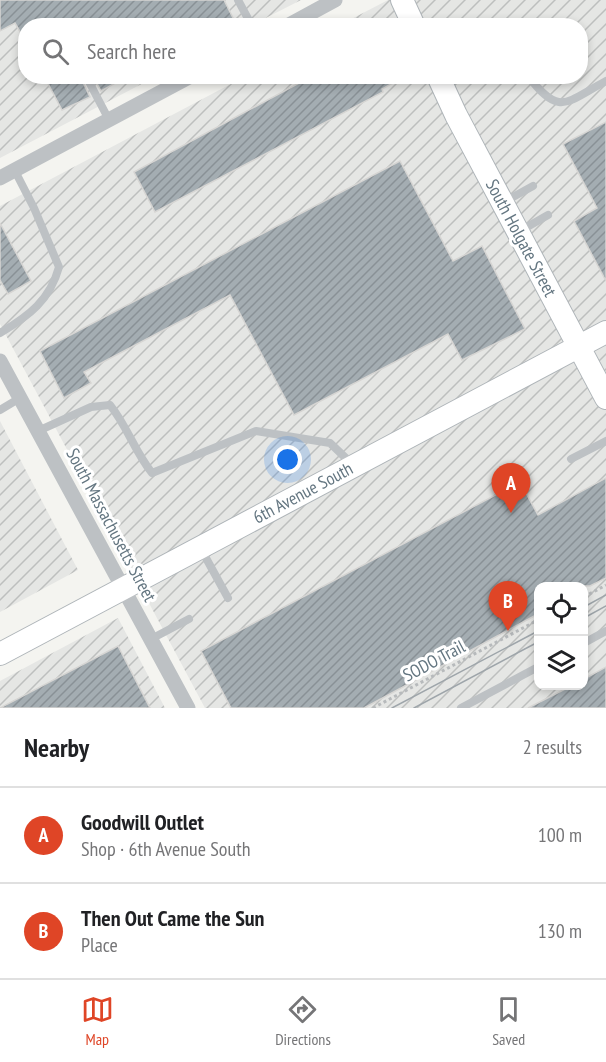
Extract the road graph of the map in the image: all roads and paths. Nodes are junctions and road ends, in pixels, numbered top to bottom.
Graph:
1 (238, 0) edge
2 (335, 0) edge
3 (402, 0) edge
4 (248, 18) edge
5 (302, 18) edge
6 (410, 18) edge
7 (606, 81) edge
8 (90, 84) edge
9 (176, 84) edge
10 (442, 84) edge
11 (535, 84) edge
12 (109, 120) junction
13 (15, 171) junction
14 (0, 178) edge
15 (533, 186) dead end
16 (503, 203) junction
17 (548, 215) dead end
18 (519, 232) junction
19 (606, 332) edge
20 (0, 333) edge
21 (579, 347) junction
22 (0, 361) edge
23 (20, 398) junction
24 (606, 398) edge
25 (0, 410) edge
26 (38, 431) junction
27 (606, 441) edge
28 (572, 459) dead end
29 (355, 466) junction
30 (200, 548) junction
31 (117, 558) dead end
32 (140, 561) dead end
33 (606, 585) edge
34 (123, 589) junction
35 (588, 595) edge
36 (228, 598) dead end
37 (189, 619) dead end
38 (534, 622) edge
39 (606, 631) edge
40 (151, 639) junction
41 (588, 641) edge
42 (0, 654) edge
43 (534, 669) edge
44 (188, 708) edge
45 (373, 708) edge
46 (461, 708) edge

1 - 4 lane
2 - 5 street
3 - 6 street
7 - 11 lane
8 - 12 lane
9 - 12 street
10 - 16 street, South Holgate Street
12 - 13 street
13 - 14 street
13 - 20 lane
15 - 16 lane
16 - 18 street, South Holgate Street
17 - 18 lane
18 - 21 street, South Holgate Street
19 - 21 street, 6th Avenue South
21 - 24 street, South Holgate Street
21 - 29 street, 6th Avenue South
22 - 23 street, South Massachusetts Street
23 - 25 lane
23 - 26 street, South Massachusetts Street
26 - 29 lane
26 - 34 street, South Massachusetts Street
27 - 28 lane
29 - 30 street, 6th Avenue South
30 - 34 street, 6th Avenue South
30 - 36 lane
31 - 32 path
33 - 35 path
34 - 40 street, South Massachusetts Street
34 - 42 street, 6th Avenue South
37 - 40 lane
38 - 45 path, SODO Trail
39 - 41 lane
40 - 44 street, South Massachusetts Street
43 - 46 lane

